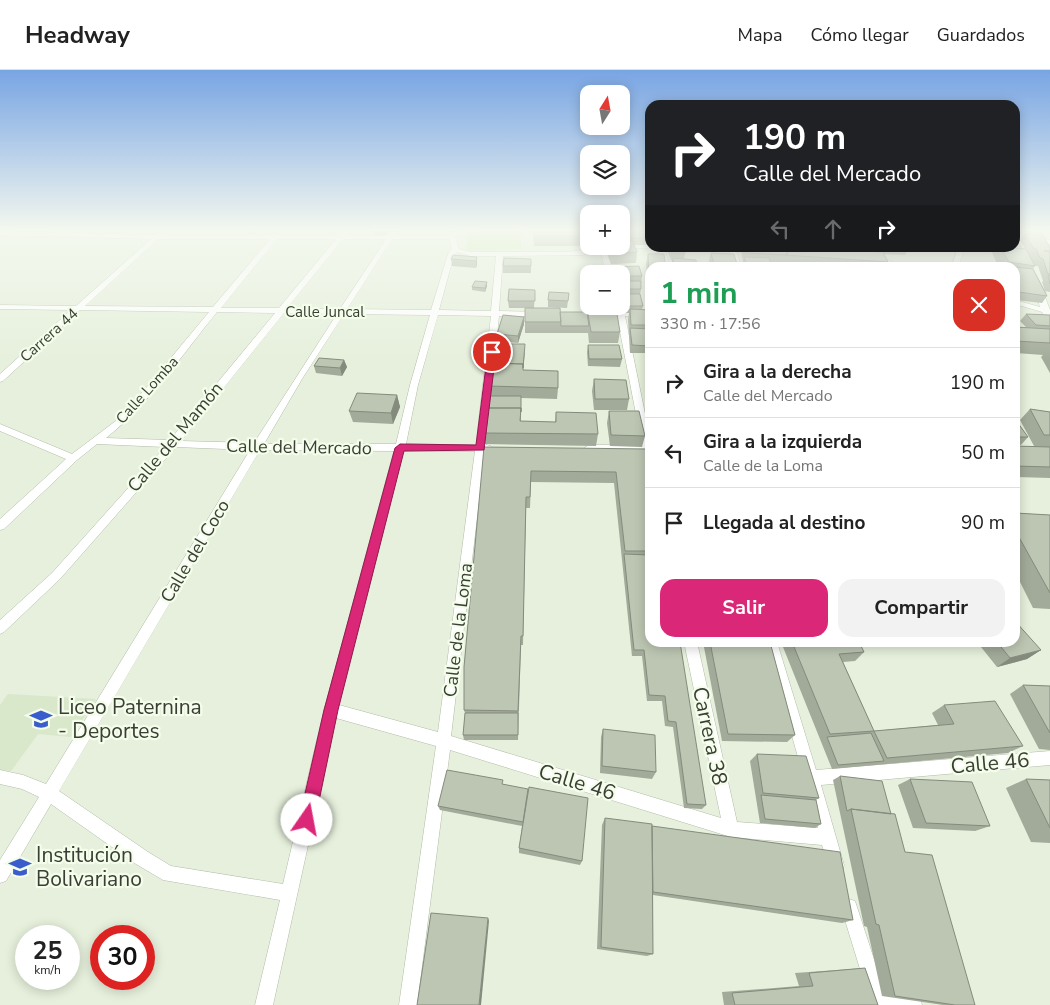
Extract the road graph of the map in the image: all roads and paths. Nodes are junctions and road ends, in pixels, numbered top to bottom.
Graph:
1 (117, 274) edge
2 (245, 274) edge
3 (310, 274) edge
4 (367, 274) edge
5 (446, 274) edge
6 (499, 274) edge
7 (1034, 277) edge
8 (1020, 304) edge
9 (0, 307) edge
10 (80, 308) junction
11 (216, 310) junction
12 (630, 311) edge
13 (278, 312) junction
14 (343, 312) junction
15 (436, 313) junction
16 (645, 313) edge
17 (496, 314) junction
18 (553, 314) edge
19 (1048, 314) edge
20 (621, 315) edge
21 (0, 379) edge
22 (0, 427) edge
23 (645, 429) edge
24 (97, 441) junction
25 (172, 444) junction
26 (259, 447) junction
27 (400, 448) junction
28 (480, 448) junction
29 (500, 448) edge
30 (578, 448) edge
31 (645, 448) edge
32 (73, 458) junction
33 (0, 526) edge
34 (0, 628) edge
35 (691, 647) edge
36 (772, 647) edge
37 (331, 710) junction
38 (445, 741) junction
39 (1050, 758) edge
40 (0, 777) edge
41 (811, 778) junction
42 (48, 793) junction
43 (730, 829) junction
44 (827, 837) junction
45 (0, 875) edge
46 (290, 893) junction
47 (880, 1004) edge
48 (264, 1005) edge
49 (408, 1005) edge
50 (913, 1005) edge

1 - 10 street, Carrera 44
2 - 11 street, Calle Lomba
3 - 13 street, Calle del Mamón
4 - 14 street, Calle del Coco
5 - 15 street
6 - 17 street, Calle de la Loma
7 - 19 street
8 - 19 street
9 - 10 street, Calle Juncal
10 - 11 street, Calle Juncal
10 - 21 street, Carrera 44
11 - 13 street, Calle Juncal
11 - 24 street, Calle Lomba
12 - 16 street
13 - 14 street, Calle Juncal
13 - 25 street, Calle del Mamón
14 - 15 street, Calle Juncal
14 - 26 street, Calle del Coco
15 - 17 street, Calle Juncal
15 - 27 street
17 - 18 street, Calle Juncal
17 - 28 street, Calle de la Loma
20 - 23 street
22 - 32 street
24 - 25 street, Calle del Mercado
24 - 32 street, Calle Lomba
25 - 26 street, Calle del Mercado
25 - 34 street, Calle del Mamón
26 - 27 street, Calle del Mercado
26 - 42 street, Calle del Coco
27 - 28 street, Calle del Mercado
27 - 37 street
28 - 29 street, Calle del Mercado
28 - 38 street, Calle de la Loma
30 - 31 street
32 - 33 street, Calle Lomba
35 - 43 street, Carrera 38
36 - 41 street
37 - 38 street, Calle 46
37 - 46 street
38 - 43 street, Calle 46
38 - 49 street, Calle de la Loma
39 - 41 street, Calle 46
40 - 42 street
41 - 44 street
42 - 45 street, Calle del Coco
42 - 46 street
43 - 44 street, Calle 46
44 - 47 street
46 - 48 street
47 - 50 street

